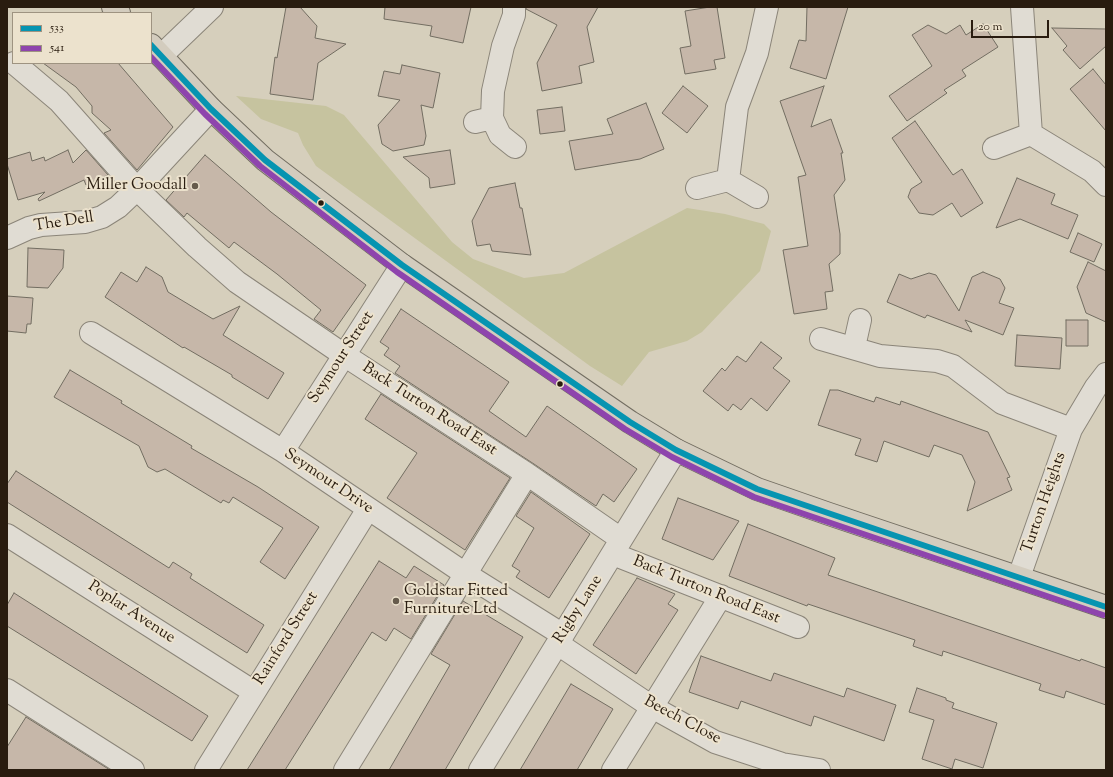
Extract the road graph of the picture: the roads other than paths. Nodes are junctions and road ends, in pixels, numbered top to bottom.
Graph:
1 (212, 7) edge
2 (514, 7) edge
3 (767, 7) edge
4 (1022, 7) edge
5 (156, 50) edge
6 (14, 64) edge
7 (211, 109) junction
8 (1031, 134) junction
9 (515, 148) dead end
10 (994, 148) dead end
11 (728, 180) junction
12 (1106, 185) edge
13 (697, 188) dead end
14 (137, 189) junction
15 (757, 197) dead end
16 (7, 238) edge
17 (402, 265) junction
18 (860, 320) dead end
19 (91, 333) dead end
20 (822, 339) dead end
21 (854, 347) junction
22 (344, 355) junction
23 (1106, 374) edge
24 (1071, 430) junction
25 (676, 450) junction
26 (283, 451) junction
27 (527, 474) junction
28 (368, 509) junction
29 (7, 535) edge
30 (617, 547) junction
31 (464, 574) junction
32 (1019, 577) junction
33 (721, 596) junction
34 (1106, 607) edge
35 (798, 627) dead end
36 (560, 640) junction
37 (7, 690) edge
38 (254, 692) junction
39 (652, 707) junction
40 (134, 770) edge
41 (206, 770) edge
42 (345, 770) edge
43 (480, 770) edge
44 (613, 770) edge
45 (819, 770) edge

1 - 5 street
2 - 9 street
3 - 11 street
4 - 8 street
5 - 7 main road
6 - 14 street, Back Turton Road East
7 - 14 street, The Dell
7 - 17 main road
8 - 10 street
8 - 12 street
11 - 13 street
11 - 15 street
14 - 16 street, The Dell
14 - 22 street, Back Turton Road East
17 - 22 street, Seymour Street
17 - 25 main road
18 - 21 street
19 - 26 street, Seymour Drive
20 - 21 street
21 - 24 street
22 - 26 street, Seymour Street
22 - 27 street, Back Turton Road East
23 - 24 street, Turton Heights
24 - 32 street, Turton Heights
25 - 30 street, Rigby Lane
25 - 32 main road
26 - 28 street, Seymour Drive
27 - 30 street, Back Turton Road East
27 - 31 street
28 - 31 street, Seymour Drive
28 - 38 street, Rainford Street
29 - 38 street, Poplar Avenue
30 - 33 street, Back Turton Road East
30 - 36 street, Rigby Lane
31 - 36 street, Seymour Drive
31 - 42 street
32 - 34 main road
33 - 35 street, Back Turton Road East
33 - 39 street
36 - 39 street, Beech Close
36 - 43 street, Rigby Lane
37 - 40 street
38 - 41 street, Rainford Street
39 - 44 street
39 - 45 street, Beech Close

